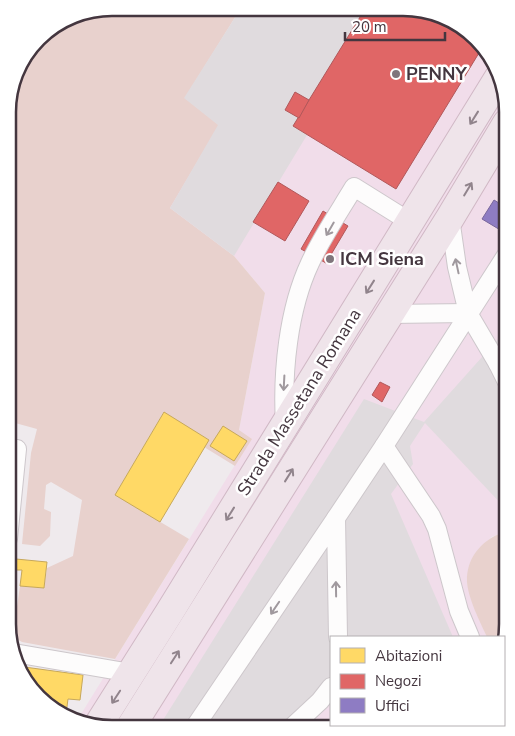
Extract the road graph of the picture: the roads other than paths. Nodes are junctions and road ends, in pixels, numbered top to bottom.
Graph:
1 (495, 84) edge
2 (499, 138) edge
3 (450, 218) junction
4 (410, 222) junction
5 (499, 266) edge
6 (468, 313) junction
7 (389, 314) junction
8 (499, 355) edge
9 (285, 425) junction
10 (384, 446) junction
11 (17, 449) dead end
12 (16, 459) edge
13 (336, 518) junction
14 (338, 636) edge
15 (470, 636) edge
16 (21, 653) edge
17 (131, 673) junction
18 (330, 688) edge
19 (102, 719) edge
20 (135, 720) edge
21 (199, 720) edge
22 (300, 720) edge

1 -> 4 main road, Strada Massetana Romana
3 -> 2 main road, Strada Massetana Romana
6 -> 3 lane
3 - 7 main road, Strada Massetana Romana
4 -> 9 main road, Strada Massetana Romana
4 -> 9 lane
5 - 6 lane
6 - 7 lane
6 - 8 lane
6 - 10 lane
20 -> 7 main road, Strada Massetana Romana
9 -> 17 main road, Strada Massetana Romana
10 - 13 lane
10 - 15 lane
11 - 12 lane
14 -> 13 lane
13 -> 21 lane
16 - 17 lane
17 -> 19 main road, Strada Massetana Romana
18 - 22 lane

